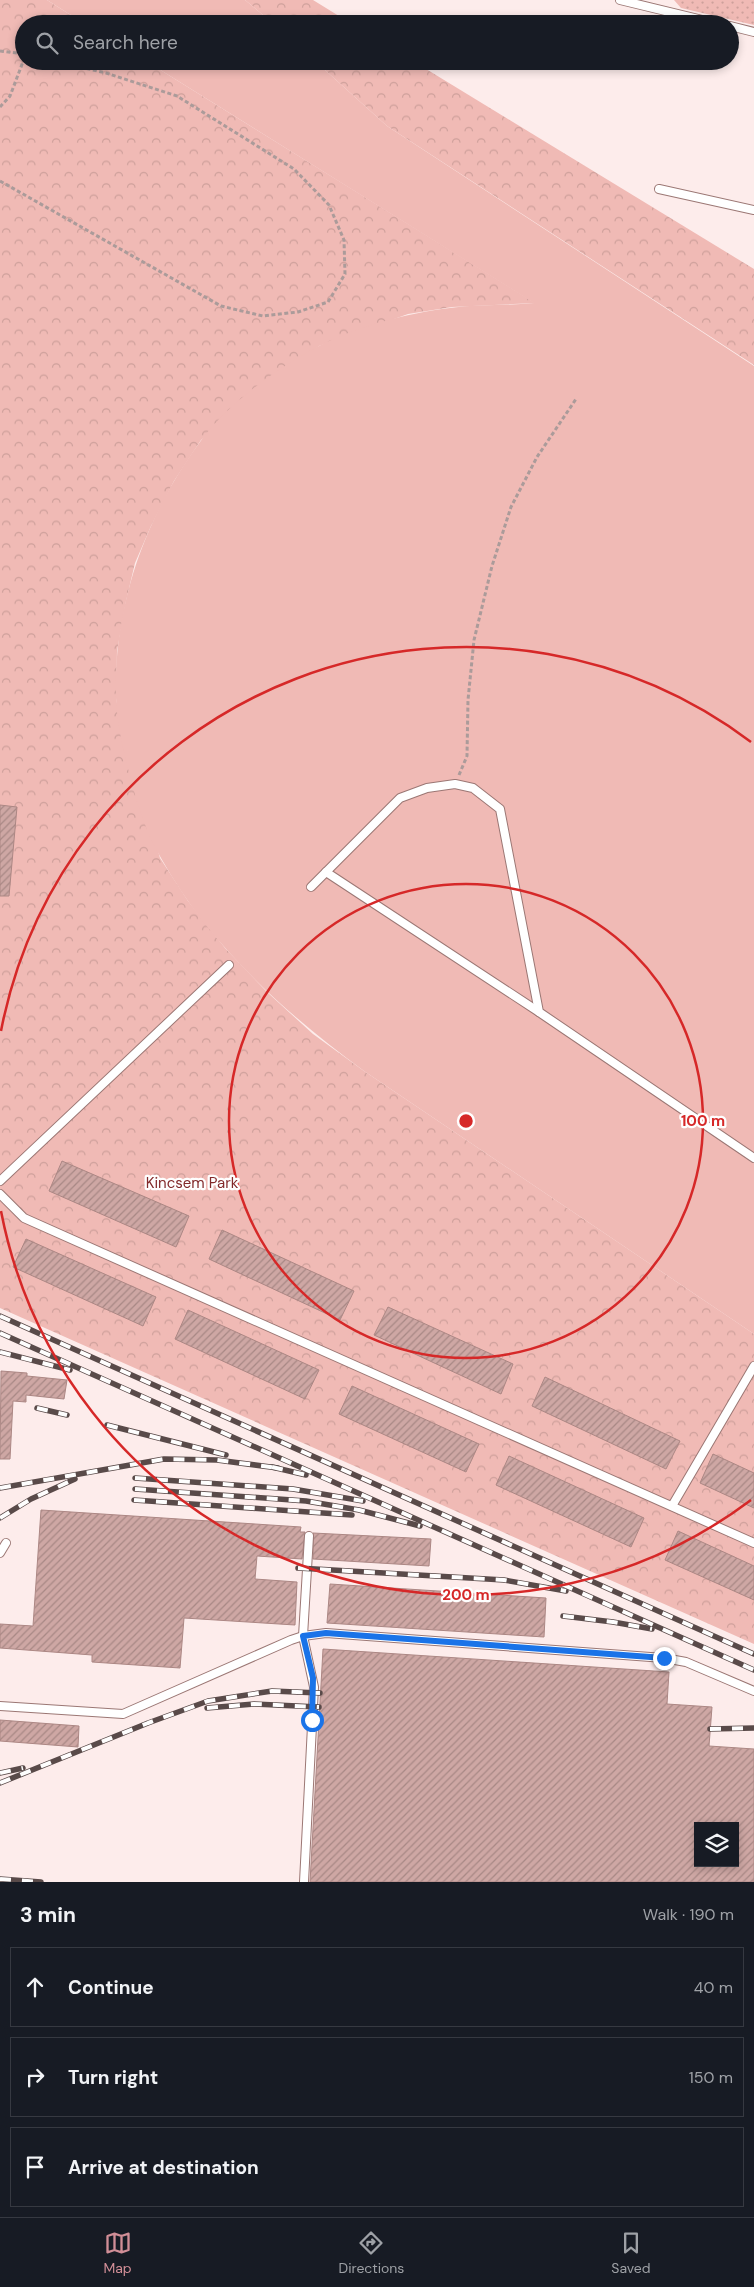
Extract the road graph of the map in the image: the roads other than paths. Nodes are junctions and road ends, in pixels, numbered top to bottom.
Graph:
1 (620, 0) edge
2 (647, 3) edge
3 (688, 15) edge
4 (739, 28) edge
5 (754, 32) edge
6 (659, 189) dead end
7 (754, 210) edge
8 (326, 872) junction
9 (311, 887) dead end
10 (229, 965) dead end
11 (539, 1012) junction
12 (754, 1158) edge
13 (0, 1181) edge
14 (0, 1194) edge
15 (754, 1366) edge
16 (672, 1506) junction
17 (309, 1536) dead end
18 (754, 1543) edge
19 (6, 1544) dead end
20 (0, 1553) edge
21 (303, 1636) junction
22 (754, 1691) edge
23 (0, 1706) edge
24 (304, 1882) edge

1 - 2 lane
2 - 3 lane
4 - 5 lane
6 - 7 lane
8 - 9 lane
8 - 11 lane
8 - 11 lane
10 - 13 lane
11 - 12 lane
14 - 16 lane
15 - 16 lane
16 - 18 lane
17 - 21 lane
19 - 20 lane
21 - 22 lane
21 - 23 lane
21 - 24 lane

